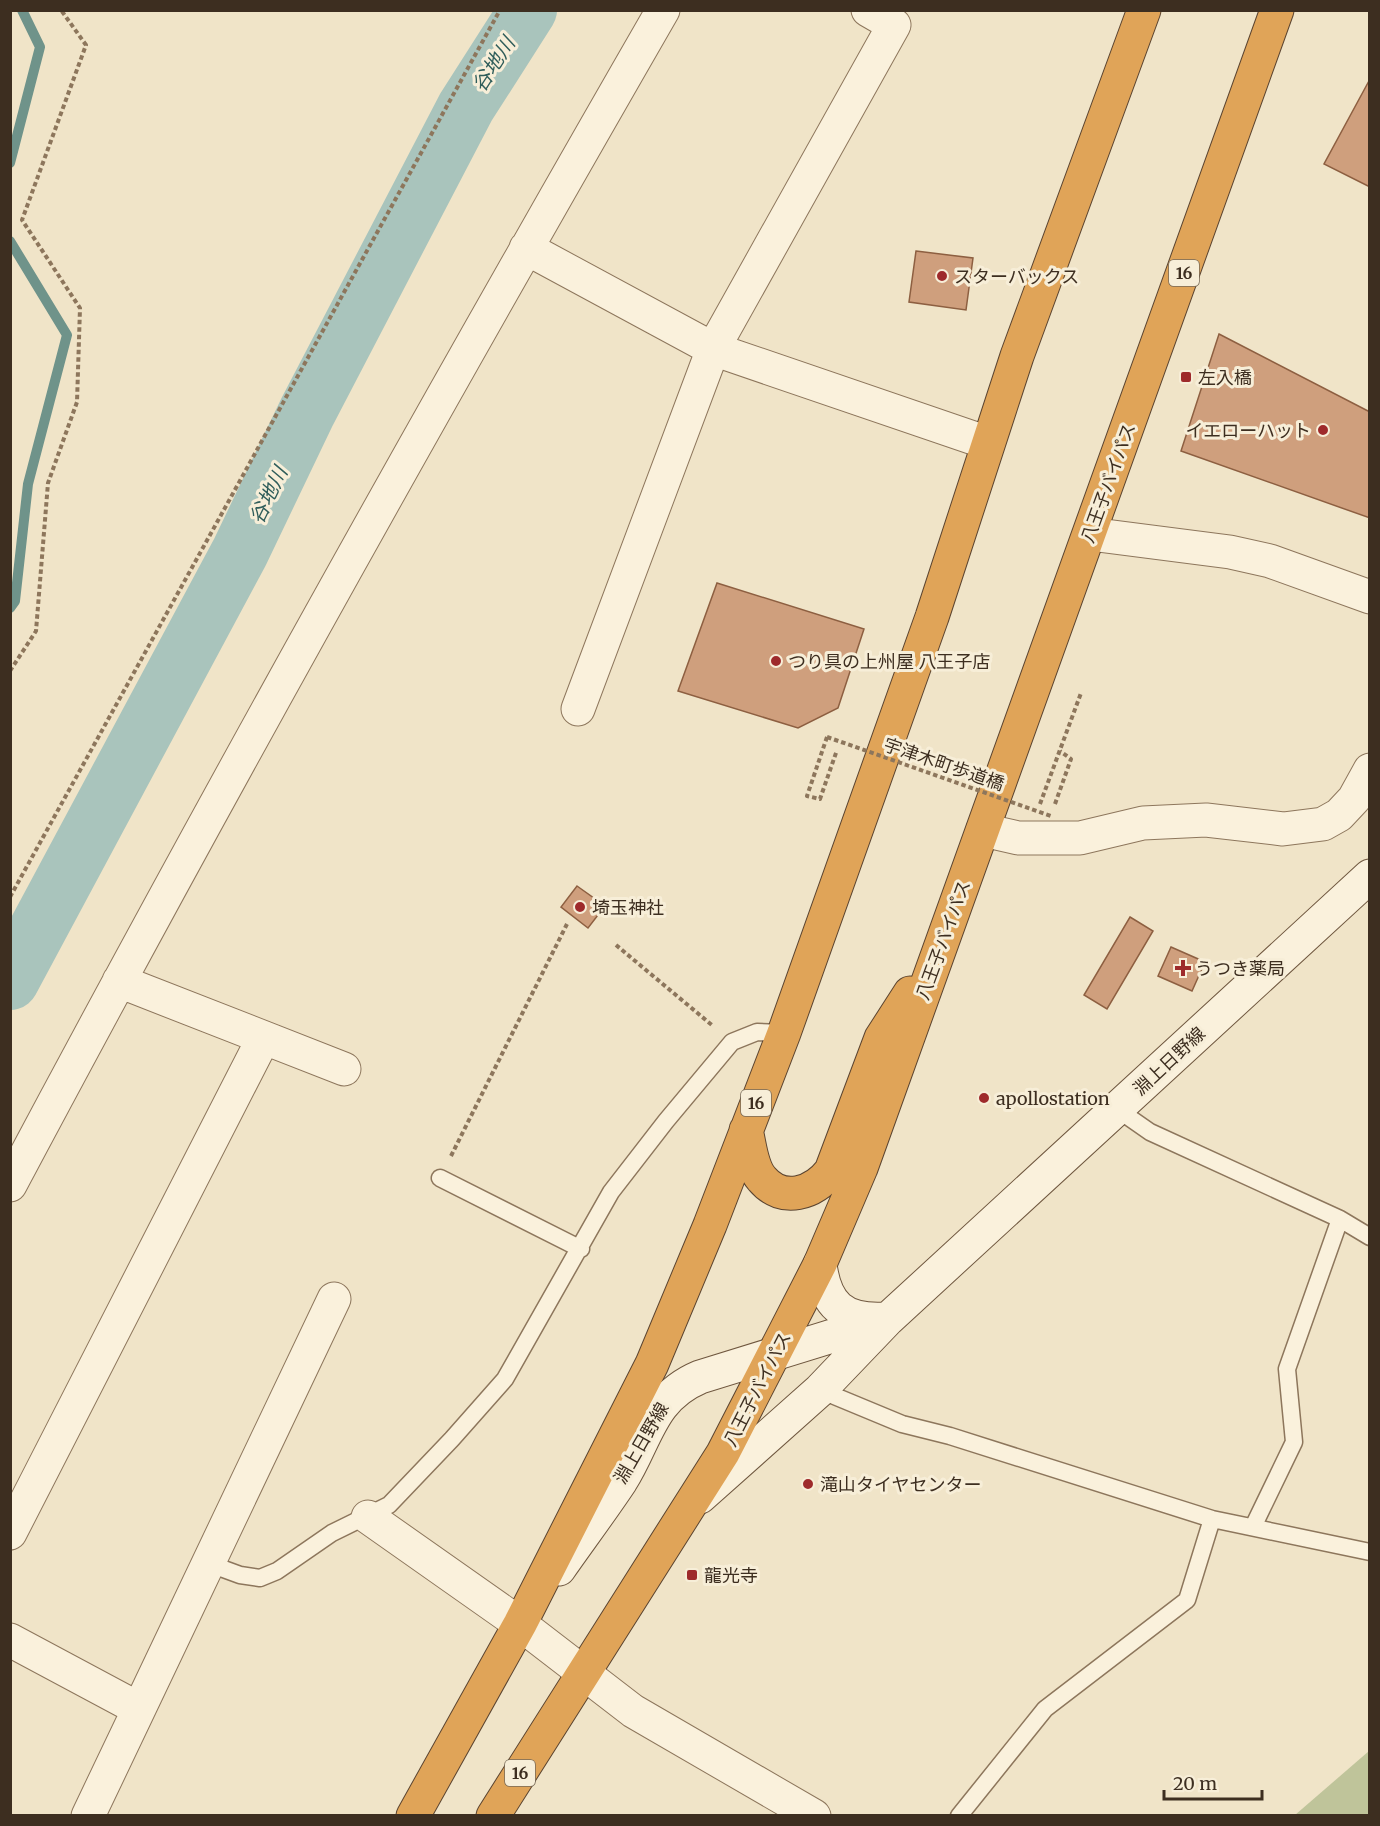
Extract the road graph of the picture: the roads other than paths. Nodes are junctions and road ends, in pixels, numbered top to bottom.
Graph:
1 (663, 10) edge
2 (868, 10) edge
3 (1144, 10) edge
4 (1277, 10) edge
5 (526, 248) junction
6 (713, 349) junction
7 (988, 443) junction
8 (1090, 534) junction
9 (1370, 597) edge
10 (578, 710) dead end
11 (1370, 770) edge
12 (983, 830) junction
13 (1370, 876) edge
14 (941, 946) junction
15 (119, 981) junction
16 (784, 1033) junction
17 (263, 1039) junction
18 (344, 1069) dead end
19 (1117, 1109) junction
20 (746, 1130) junction
21 (440, 1178) road end
22 (10, 1185) edge
23 (1340, 1220) junction
24 (1370, 1237) edge
25 (581, 1249) junction
26 (820, 1264) junction
27 (334, 1299) dead end
28 (888, 1319) junction
29 (775, 1354) junction
30 (820, 1390) junction
31 (693, 1504) junction
32 (368, 1517) junction
33 (1212, 1519) junction
34 (1253, 1527) junction
35 (10, 1533) edge
36 (1370, 1552) edge
37 (210, 1564) junction
38 (520, 1624) junction
39 (10, 1640) edge
40 (582, 1673) junction
41 (140, 1709) junction
42 (547, 1731) junction
43 (88, 1815) edge
44 (413, 1815) edge
45 (493, 1815) edge
46 (504, 1815) edge
47 (814, 1815) edge
48 (959, 1815) edge

1 - 5 street
2 - 6 street
3 - 7 highway, 16
4 - 8 highway, 八王子バイパス / 16
5 - 6 street
5 - 15 street
6 - 7 street
6 - 10 street
7 - 16 highway, 16
8 - 9 street
8 - 12 highway, 八王子バイパス / 16
11 - 12 street
12 - 14 highway, 八王子バイパス / 16
13 - 19 street, 淵上日野線
14 - 20 highway
14 - 26 highway, 八王子バイパス / 16
15 - 17 street
15 - 22 street
16 - 20 highway, 16
16 - 25 lane
17 - 18 street
17 - 35 street
19 - 23 lane
19 - 28 street, 淵上日野線
20 - 38 highway, 16
21 - 25 lane
23 - 24 lane
23 - 34 lane
25 - 32 lane
26 - 28 street
26 - 29 highway, 八王子バイパス / 16
27 - 37 street
28 - 29 street, 淵上日野線
28 - 30 street, 淵上日野線
29 - 31 highway, 八王子バイパス / 16
29 - 38 street, 淵上日野線
30 - 31 street, 淵上日野線
30 - 33 lane
31 - 40 highway, 八王子バイパス / 16
32 - 37 lane
32 - 38 street
33 - 34 lane
33 - 48 lane
34 - 36 lane
37 - 41 street
38 - 40 street
38 - 44 highway, 16
39 - 41 street
40 - 42 highway, 八王子バイパス / 16
40 - 47 street
41 - 43 street
42 - 45 highway, 八王子バイパス / 16
42 - 46 street

